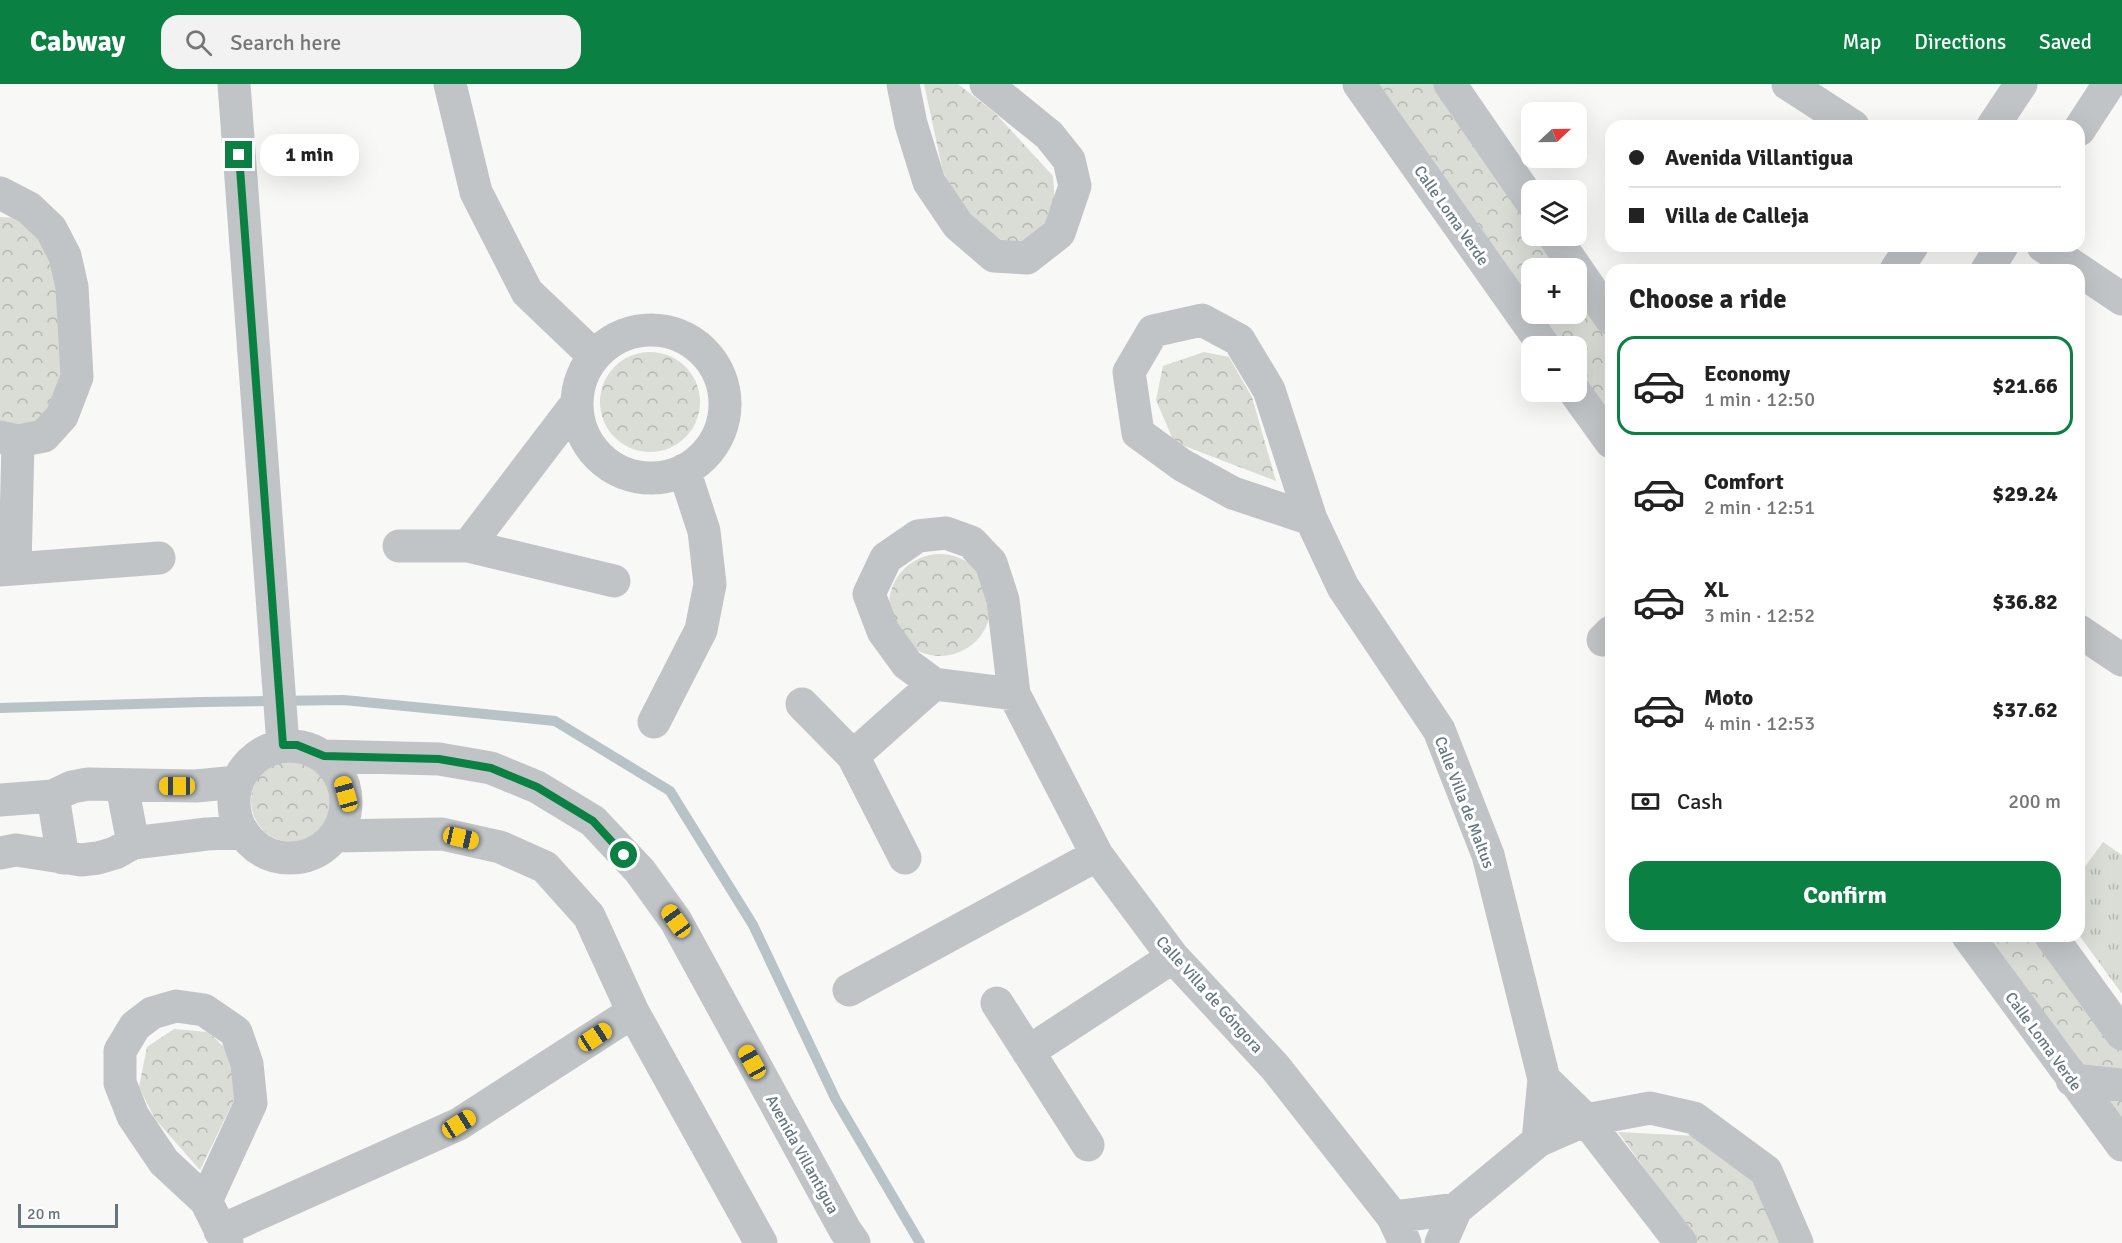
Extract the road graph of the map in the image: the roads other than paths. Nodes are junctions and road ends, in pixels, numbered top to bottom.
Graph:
1 (234, 84) edge
2 (450, 84) edge
3 (903, 84) edge
4 (986, 84) edge
5 (1359, 84) edge
6 (1450, 84) edge
7 (1788, 84) edge
8 (2020, 84) edge
9 (2109, 84) edge
10 (1844, 120) edge
11 (1997, 120) edge
12 (2085, 121) edge
13 (1521, 187) edge
14 (0, 193) edge
15 (1561, 246) edge
16 (2052, 252) edge
17 (2070, 264) edge
18 (2085, 274) edge
19 (2122, 299) edge
20 (1605, 310) edge
21 (1537, 336) edge
22 (594, 356) junction
23 (1582, 402) edge
24 (577, 403) junction
25 (1605, 434) edge
26 (9, 439) edge
27 (684, 470) junction
28 (1311, 519) junction
29 (399, 546) dead end
30 (468, 546) junction
31 (159, 558) dead end
32 (8, 569) edge
33 (614, 581) dead end
34 (2085, 635) edge
35 (2122, 660) edge
36 (934, 684) junction
37 (1014, 694) junction
38 (802, 704) dead end
39 (654, 722) dead end
40 (282, 734) junction
41 (324, 756) junction
42 (853, 756) junction
43 (237, 782) junction
44 (122, 786) junction
45 (52, 796) junction
46 (0, 800) edge
47 (243, 832) junction
48 (335, 836) junction
49 (133, 843) junction
50 (0, 853) edge
51 (1097, 855) junction
52 (63, 858) junction
53 (905, 858) dead end
54 (1972, 942) edge
55 (2055, 942) edge
56 (1173, 957) junction
57 (849, 990) dead end
58 (997, 1003) dead end
59 (633, 1012) junction
60 (2122, 1034) edge
61 (1028, 1052) junction
62 (1544, 1078) junction
63 (2072, 1080) junction
64 (2122, 1085) edge
65 (1586, 1120) junction
66 (1538, 1141) junction
67 (1088, 1144) dead end
68 (2122, 1145) edge
69 (206, 1202) junction
70 (1456, 1209) junction
71 (1399, 1230) edge
72 (224, 1237) edge
73 (761, 1243) edge
74 (854, 1243) edge
75 (1441, 1243) edge
76 (1681, 1243) edge
77 (1797, 1243) edge

1 - 40 street
2 - 22 street
3 - 4 street
5 - 21 street, Calle Loma Verde
6 - 13 street
7 - 10 street
8 - 11 street
9 - 12 street
14 - 26 street
15 - 20 street
16 - 17 street
18 - 19 street
22 - 24 street
22 - 27 street
23 - 25 street
24 - 27 street
24 - 30 street
26 - 32 street
27 - 39 street
28 - 28 street, Calle Villa de Maltus
28 - 62 street, Calle Villa de Maltus
29 - 30 street
30 - 33 street
31 - 32 street
34 - 35 street
36 - 37 street, Calle Villa de Góngora
36 - 37 street, Calle Villa de Góngora
36 - 42 street
37 - 51 street, Calle Villa de Góngora
38 - 42 street
40 - 41 street
40 - 43 street
41 - 48 street
41 - 74 street, Avenida Villantigua
42 - 53 street
43 - 44 street
43 - 47 street
44 - 45 street
44 - 49 street
45 - 46 street
45 - 52 street
47 - 48 street
47 - 49 street
48 - 59 street
49 - 52 street
50 - 52 street
51 - 56 street, Calle Villa de Góngora
51 - 57 street
54 - 63 street, Calle Loma Verde
55 - 60 street
56 - 61 street
56 - 71 street, Calle Villa de Góngora
58 - 61 street
59 - 72 street
59 - 73 street
61 - 67 street
62 - 65 street
62 - 66 street, Calle Villa de Maltus
63 - 64 street
63 - 68 street, Calle Loma Verde
65 - 66 street
65 - 76 street
65 - 77 street
66 - 70 street
69 - 69 street
69 - 72 street
70 - 71 street, Calle Villa de Góngora
70 - 75 street

